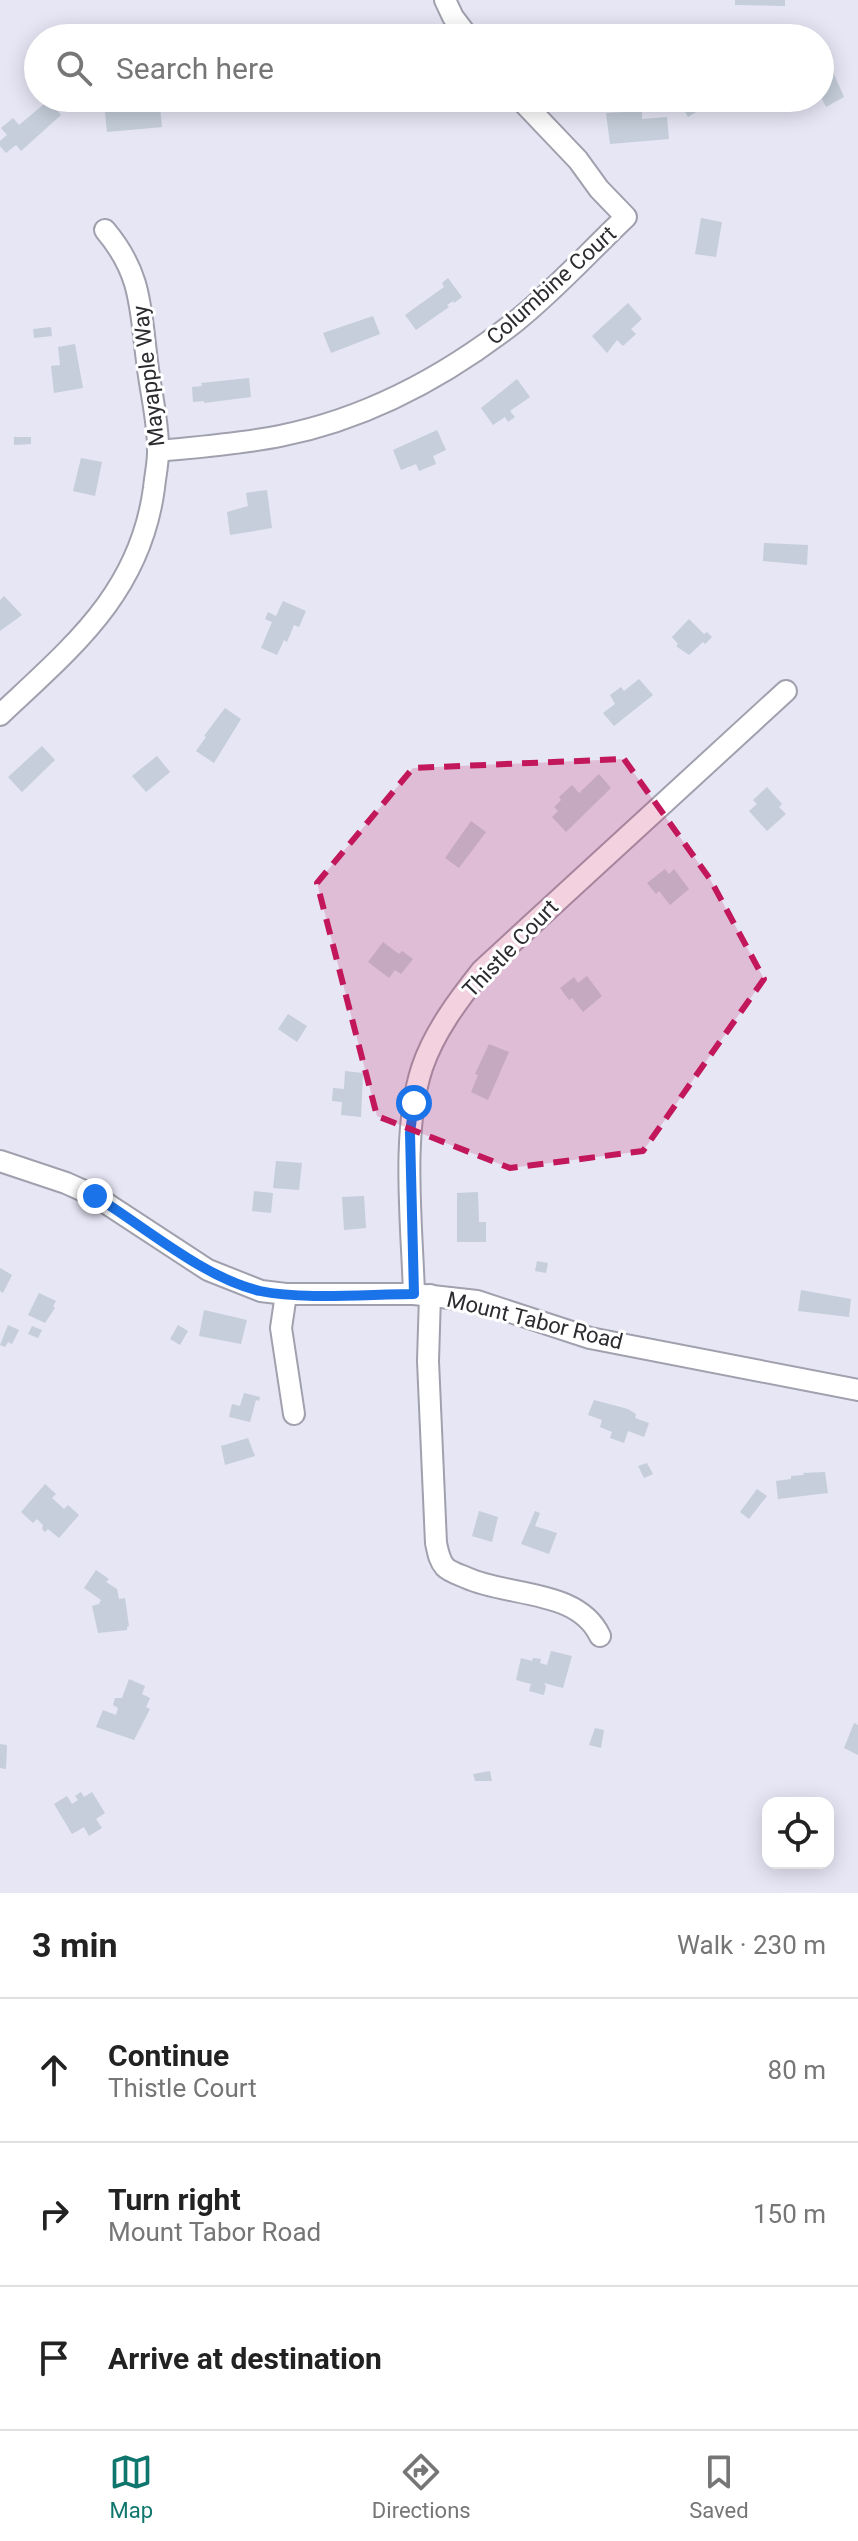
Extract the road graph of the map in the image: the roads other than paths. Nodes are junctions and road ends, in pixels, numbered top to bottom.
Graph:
1 (445, 0) edge
2 (458, 24) edge
3 (532, 112) edge
4 (105, 230) dead end
5 (158, 451) junction
6 (786, 691) dead end
7 (0, 715) edge
8 (0, 1161) edge
9 (286, 1294) junction
10 (422, 1294) junction
11 (858, 1390) edge
12 (294, 1414) dead end
13 (600, 1636) dead end

1 - 2 street
3 - 5 street, Columbine Court
4 - 5 street, Mayapple Way
5 - 7 street, Mayapple Way
6 - 10 street, Thistle Court
8 - 9 street, Mount Tabor Road
9 - 10 street, Mount Tabor Road
9 - 12 street
10 - 11 street, Mount Tabor Road
10 - 13 street, Thistle Court

